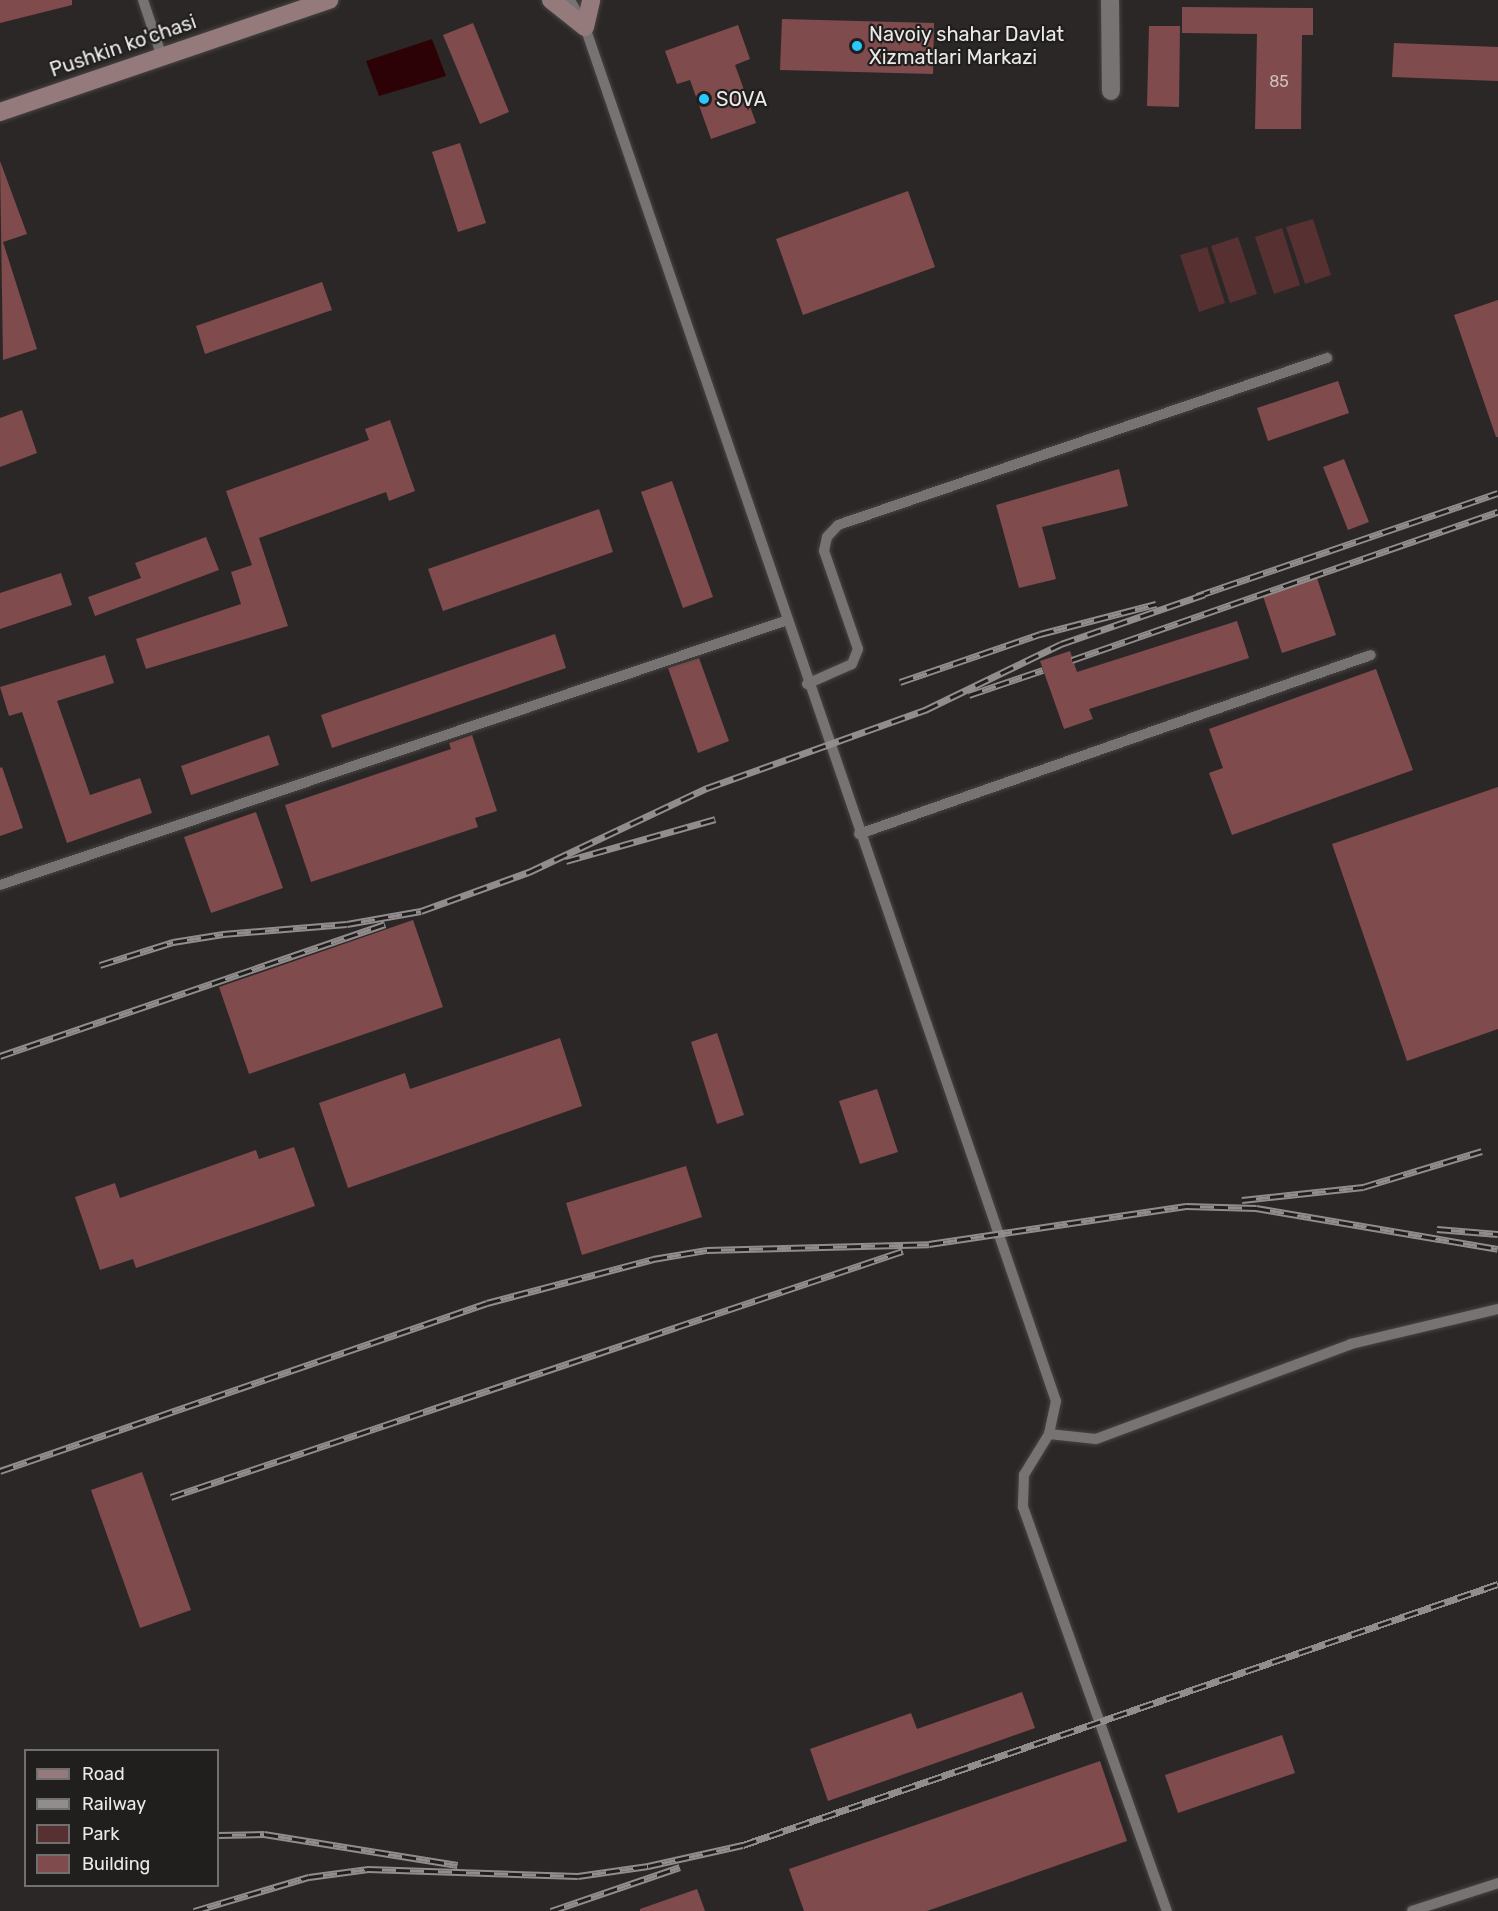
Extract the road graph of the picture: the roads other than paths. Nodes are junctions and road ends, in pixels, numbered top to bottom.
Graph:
1 (143, 0) edge
2 (329, 0) edge
3 (551, 0) edge
4 (570, 0) edge
5 (591, 0) edge
6 (1110, 0) edge
7 (585, 27) junction
8 (162, 57) junction
9 (1111, 91) dead end
10 (0, 112) edge
11 (1327, 358) dead end
12 (785, 621) junction
13 (1371, 656) dead end
14 (807, 684) junction
15 (859, 834) junction
16 (0, 885) edge
17 (1498, 1309) edge
18 (1049, 1434) junction
19 (1498, 1883) edge
20 (1167, 1911) edge
21 (1412, 1911) edge

1 - 8 lane
2 - 8 main road, Pushkin ko'chasi
3 - 7 main road
4 - 7 lane
5 - 7 main road
6 - 9 street
7 - 12 lane
8 - 10 main road, Pushkin ko'chasi
11 - 14 lane
12 - 14 lane
12 - 16 lane
13 - 15 lane
14 - 15 lane
15 - 18 lane
17 - 18 lane
18 - 20 lane
19 - 21 lane

